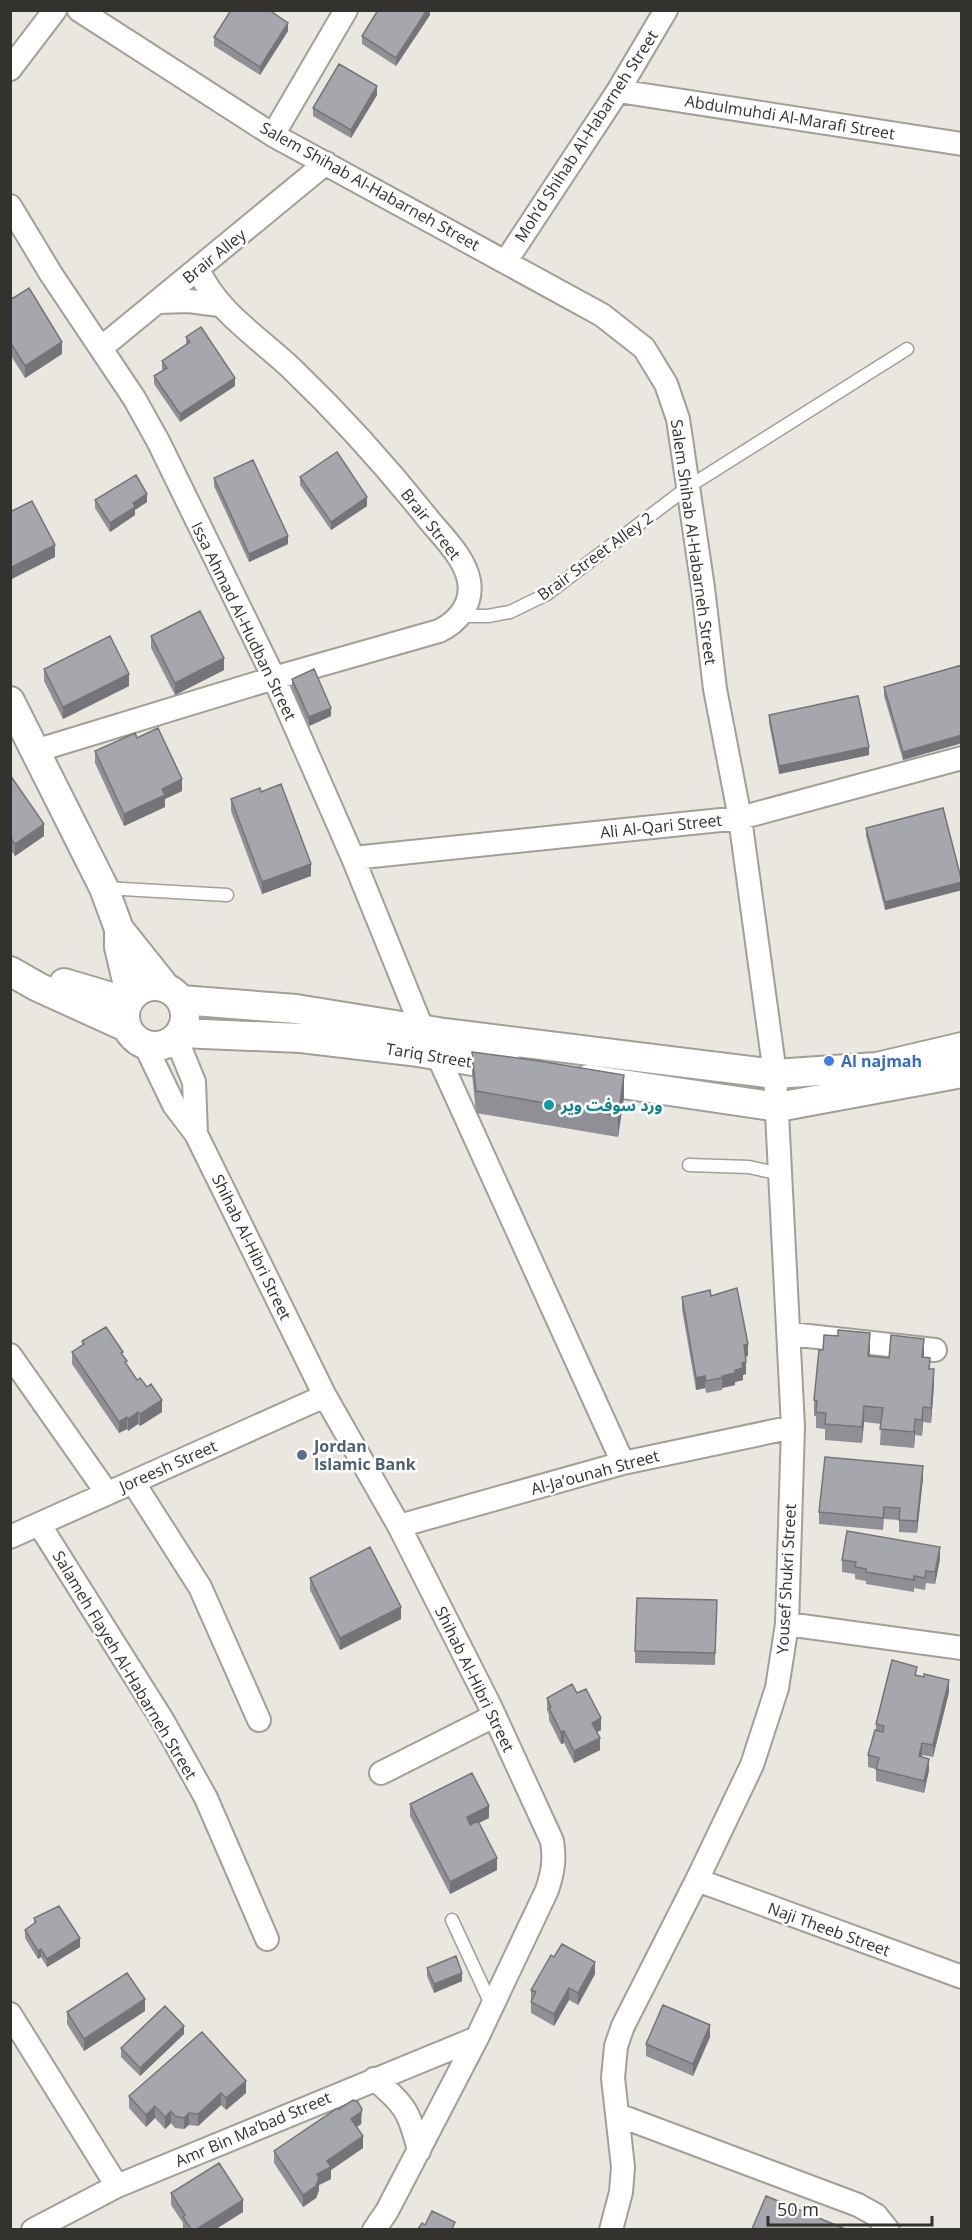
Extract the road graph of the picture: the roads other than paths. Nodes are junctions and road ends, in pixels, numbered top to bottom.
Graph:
1 (55, 10) edge
2 (79, 10) edge
3 (346, 10) edge
4 (666, 10) edge
5 (10, 69) edge
6 (618, 91) junction
7 (273, 135) junction
8 (962, 144) edge
9 (326, 163) junction
10 (10, 206) edge
11 (506, 261) junction
12 (198, 269) junction
13 (157, 302) junction
14 (219, 305) junction
15 (101, 348) junction
16 (907, 348) dead end
17 (688, 487) junction
18 (461, 616) junction
19 (274, 678) junction
20 (10, 701) edge
21 (35, 751) junction
22 (962, 758) edge
23 (740, 818) junction
24 (353, 858) junction
25 (104, 888) junction
26 (227, 895) dead end
27 (119, 929) junction
28 (14, 972) edge
29 (173, 994) junction
30 (133, 1018) junction
31 (422, 1028) junction
32 (178, 1036) junction
33 (962, 1047) edge
34 (438, 1056) junction
35 (962, 1073) edge
36 (776, 1074) junction
37 (778, 1107) junction
38 (196, 1134) junction
39 (689, 1165) dead end
40 (780, 1174) junction
41 (790, 1334) junction
42 (935, 1350) dead end
43 (10, 1355) edge
44 (325, 1396) junction
45 (793, 1428) junction
46 (623, 1462) junction
47 (133, 1482) junction
48 (107, 1493) junction
49 (39, 1524) junction
50 (399, 1526) junction
51 (10, 1537) edge
52 (787, 1624) junction
53 (962, 1648) edge
54 (495, 1716) junction
55 (259, 1720) dead end
56 (381, 1773) dead end
57 (697, 1880) junction
58 (452, 1920) dead end
59 (267, 1939) dead end
60 (962, 1977) edge
61 (492, 2004) junction
62 (10, 2014) edge
63 (477, 2038) junction
64 (374, 2079) junction
65 (618, 2115) junction
66 (419, 2151) junction
67 (117, 2186) junction
68 (33, 2229) edge
69 (374, 2229) edge
70 (611, 2229) edge
71 (888, 2229) edge

1 - 5 street
2 - 7 street, Salem Shihab Al-Habarneh Street
3 - 7 street
4 - 6 street, Moh’d Shihab Al-Habarneh Street
6 - 8 street, Abdulmuhdi Al-Marafi Street
6 - 11 street, Moh’d Shihab Al-Habarneh Street
7 - 9 street, Salem Shihab Al-Habarneh Street
9 - 11 street, Salem Shihab Al-Habarneh Street
9 - 12 street, Brair Alley
10 - 15 street, Issa Ahmad Al-Hudban Street
11 - 17 street, Salem Shihab Al-Habarneh Street
12 - 13 street, Brair Alley
12 - 14 street, Brair Street
13 - 14 street
13 - 15 street, Brair Alley
14 - 18 street, Brair Street
15 - 19 street, Issa Ahmad Al-Hudban Street
16 - 17 lane, Brair Street Alley 2
17 - 18 lane, Brair Street Alley 2
17 - 23 street, Salem Shihab Al-Habarneh Street
18 - 19 street
19 - 21 street
19 - 24 street, Issa Ahmad Al-Hudban Street
20 - 21 street
21 - 25 street
22 - 23 street, Ali Al-Qari Street
23 - 24 street, Ali Al-Qari Street
23 - 36 street, Salem Shihab Al-Habarneh Street
24 - 31 street, Issa Ahmad Al-Hudban Street
25 - 26 lane
25 - 27 street
27 - 29 street
27 - 30 street
28 - 30 street
29 - 30 street
29 - 31 street, Tariq Street
29 - 32 street
30 - 32 street
30 - 38 street, Shihab Al-Hibri Street
31 - 34 street, Issa Ahmad Al-Hudban Street
31 - 36 street, Tariq Street
32 - 34 street, Tariq Street
32 - 38 street, Shihab Al-Hibri Street
33 - 36 street, Tariq Street
34 - 37 street, Tariq Street
34 - 46 street, Issa Ahmad Al-Hudban Street
35 - 37 street, Tariq Street
36 - 37 street, Salem Shihab Al-Habarneh Street
37 - 40 street, Yousef Shukri Street
38 - 44 street, Shihab Al-Hibri Street
39 - 40 lane
40 - 41 street, Yousef Shukri Street
41 - 42 street
41 - 45 street, Yousef Shukri Street
43 - 48 street
44 - 47 street, Joreesh Street
44 - 50 street, Shihab Al-Hibri Street
45 - 46 street, Al-Ja’ounah Street
45 - 52 street, Yousef Shukri Street
46 - 50 street, Al-Ja’ounah Street
47 - 48 street, Joreesh Street
47 - 55 street
48 - 49 street, Joreesh Street
49 - 51 street, Joreesh Street
49 - 59 street, Salameh Flayeh Al-Habarneh Street
50 - 54 street, Shihab Al-Hibri Street
52 - 53 street
52 - 57 street, Yousef Shukri Street
54 - 56 street
54 - 61 street, Shihab Al-Hibri Street
57 - 60 street, Naji Theeb Street
57 - 65 street, Yousef Shukri Street
58 - 61 lane
61 - 63 street, Shihab Al-Hibri Street
62 - 67 street
63 - 64 street, Amr Bin Ma’bad Street
63 - 66 street, Shihab Al-Hibri Street
64 - 66 street
64 - 67 street, Amr Bin Ma’bad Street
65 - 70 street, Yousef Shukri Street
65 - 71 street
66 - 69 street, Shihab Al-Hibri Street
67 - 68 street, Amr Bin Ma’bad Street

